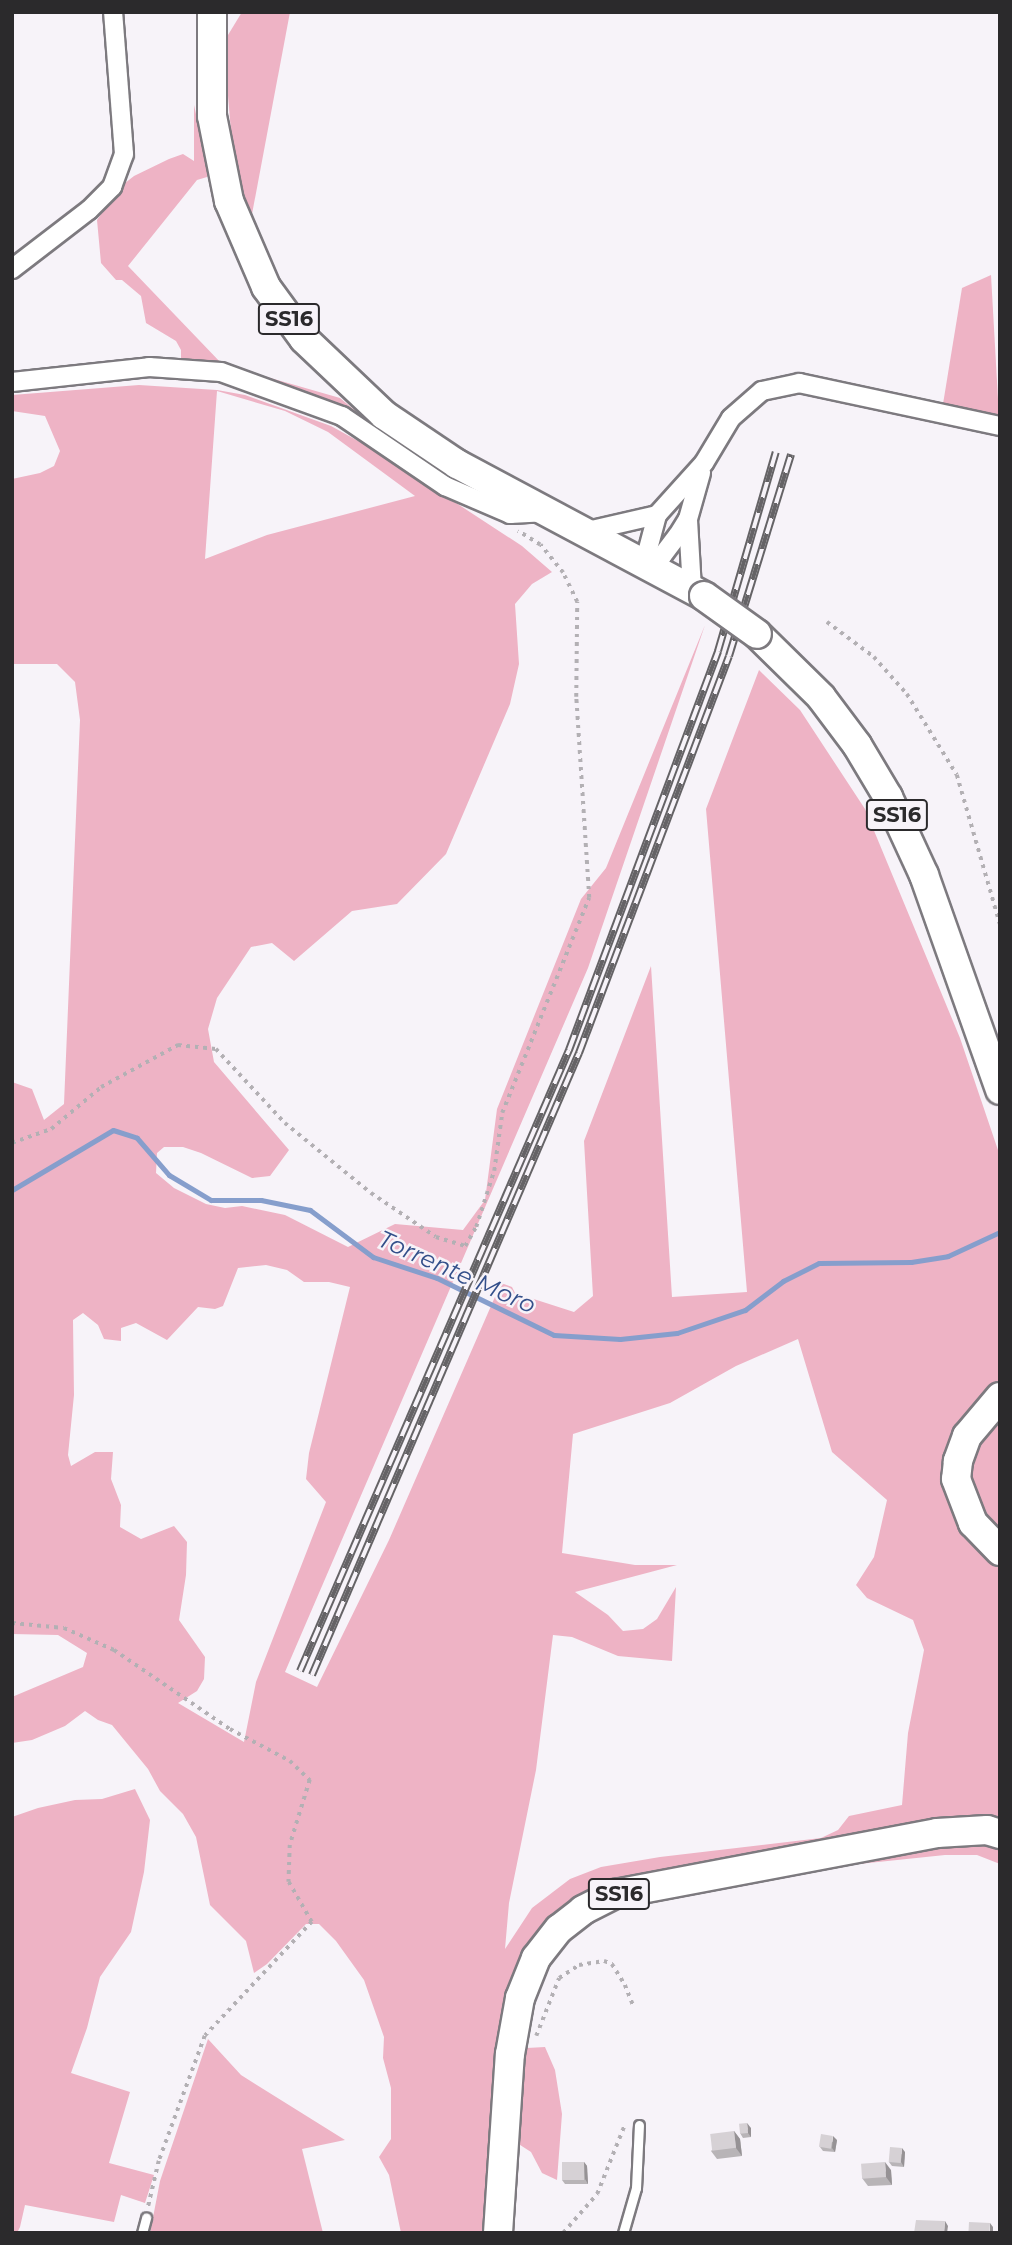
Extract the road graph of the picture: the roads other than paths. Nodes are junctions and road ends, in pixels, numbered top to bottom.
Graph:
1 (113, 12) edge
2 (212, 12) edge
3 (12, 269) edge
4 (12, 382) edge
5 (1000, 426) edge
6 (439, 453) junction
7 (402, 458) junction
8 (704, 463) junction
9 (544, 512) junction
10 (657, 515) junction
11 (688, 519) junction
12 (583, 532) junction
13 (644, 564) junction
14 (698, 593) junction
15 (1000, 1090) edge
16 (1000, 1397) edge
17 (1000, 1551) edge
18 (1000, 1834) edge
19 (639, 2125) road end
20 (146, 2218) road end
21 (142, 2233) edge
22 (498, 2233) edge
23 (623, 2233) edge

1 - 3 street
2 - 6 main road, SS16
4 - 7 street
5 - 8 street
6 - 7 street
6 - 9 main road, SS16
7 - 9 street
8 - 10 street
8 - 11 street
9 - 12 main road, SS16
10 - 12 street
10 - 13 street
11 - 13 street
11 - 14 street
12 - 13 main road, SS16
13 - 14 main road, SS16
14 - 15 main road, SS16, bridge
16 - 17 main road
18 - 22 main road, SS16
19 - 23 lane
20 - 21 lane

